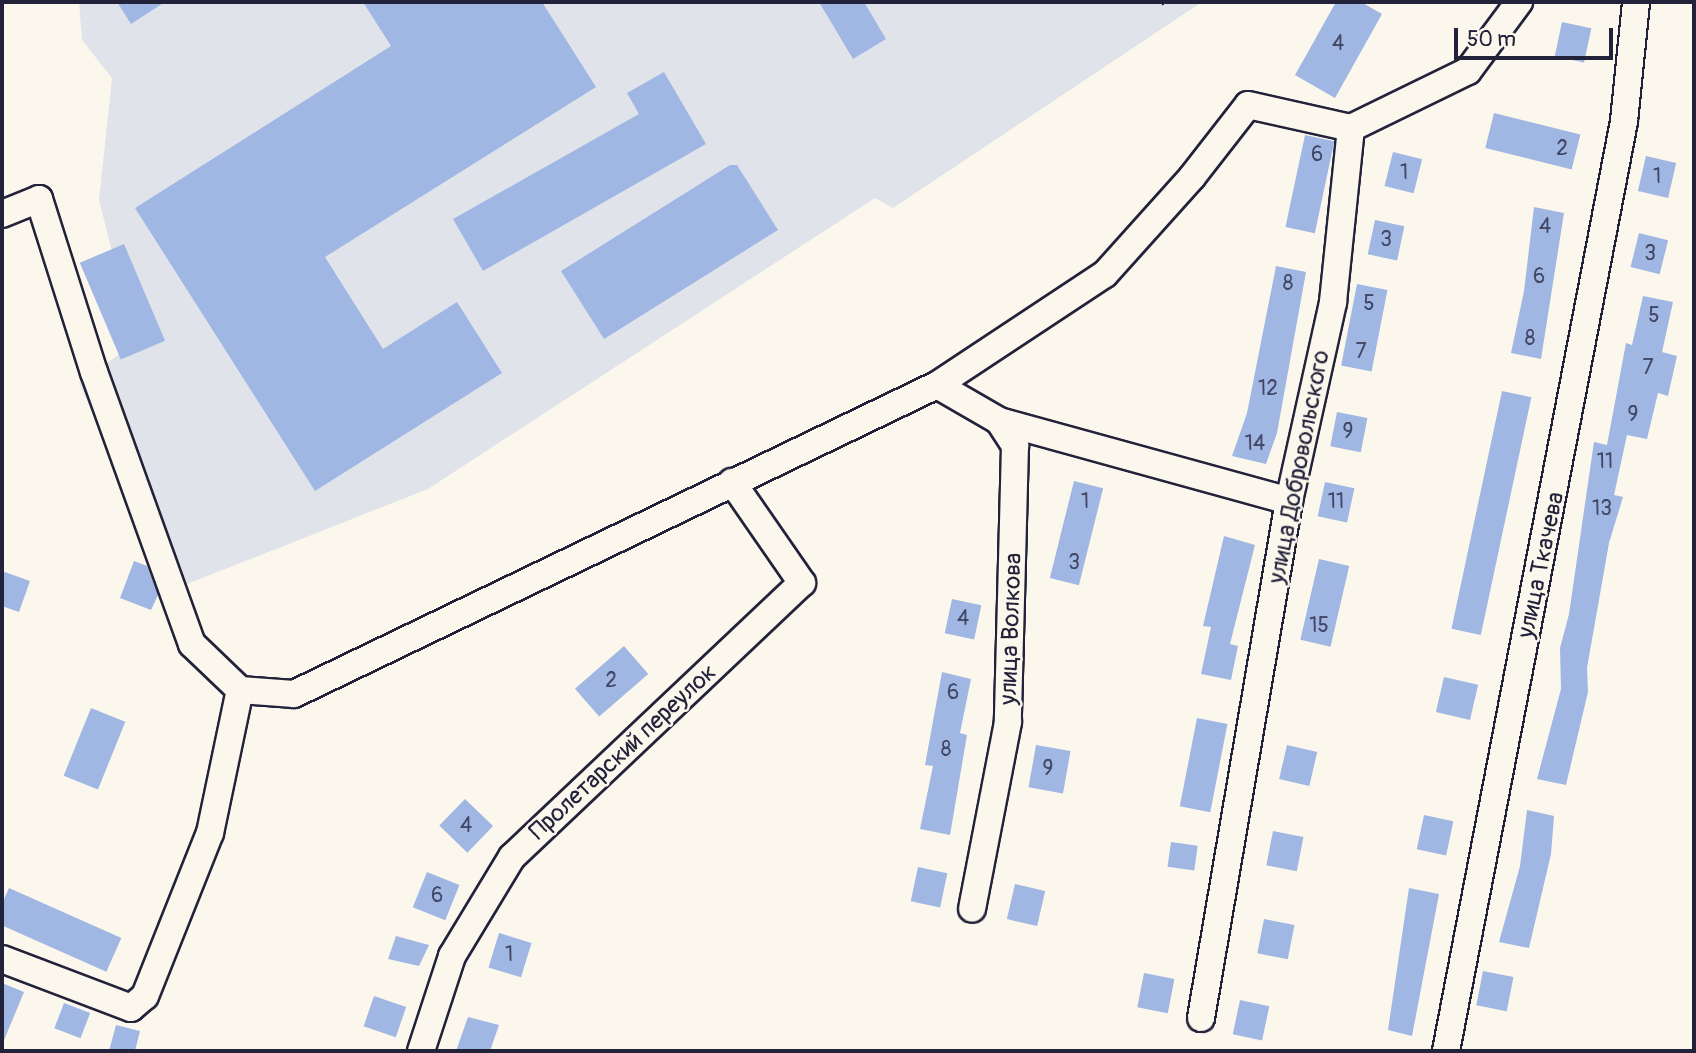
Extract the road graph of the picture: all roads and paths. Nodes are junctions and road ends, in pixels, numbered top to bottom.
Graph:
1 (1519, 2) edge
2 (1636, 2) edge
3 (1351, 128) junction
4 (2, 214) edge
5 (937, 385) junction
6 (999, 421) junction
7 (732, 482) junction
8 (1289, 501) junction
9 (240, 690) junction
10 (972, 909) dead end
11 (2, 958) edge
12 (1201, 1018) dead end
13 (421, 1051) edge
14 (1446, 1051) edge

1 - 3 street
2 - 14 street, улица Ткачева
3 - 5 street
3 - 8 street, улица Добровольского
4 - 9 street
5 - 6 street
5 - 7 street
6 - 8 street
6 - 10 street, улица Волкова
7 - 9 street
7 - 13 street, Пролетарский переулок
8 - 12 street, улица Добровольского
9 - 11 street

